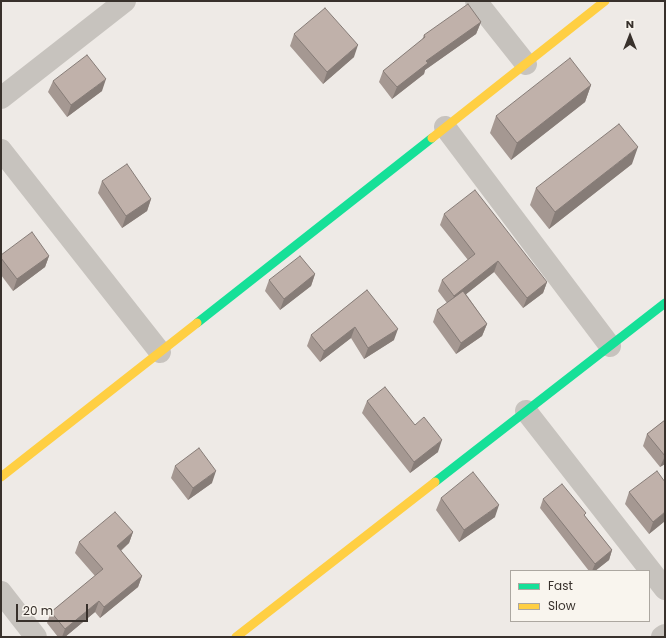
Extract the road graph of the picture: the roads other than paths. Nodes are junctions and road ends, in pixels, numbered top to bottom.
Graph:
1 (125, 1) edge
2 (476, 1) edge
3 (605, 1) edge
4 (526, 64) junction
5 (1, 98) edge
6 (446, 127) junction
7 (1, 150) edge
8 (665, 303) edge
9 (610, 346) junction
10 (160, 352) junction
11 (526, 411) junction
12 (1, 477) edge
13 (665, 589) edge
14 (1, 592) edge
15 (665, 635) edge
16 (36, 637) edge
17 (236, 637) edge
18 (662, 637) edge

1 - 5 street
2 - 4 street
3 - 4 main road
4 - 6 main road
6 - 9 street
6 - 10 main road
7 - 10 street
8 - 9 main road
9 - 11 main road
10 - 12 main road
11 - 13 street
11 - 17 main road
14 - 16 street
15 - 18 street

